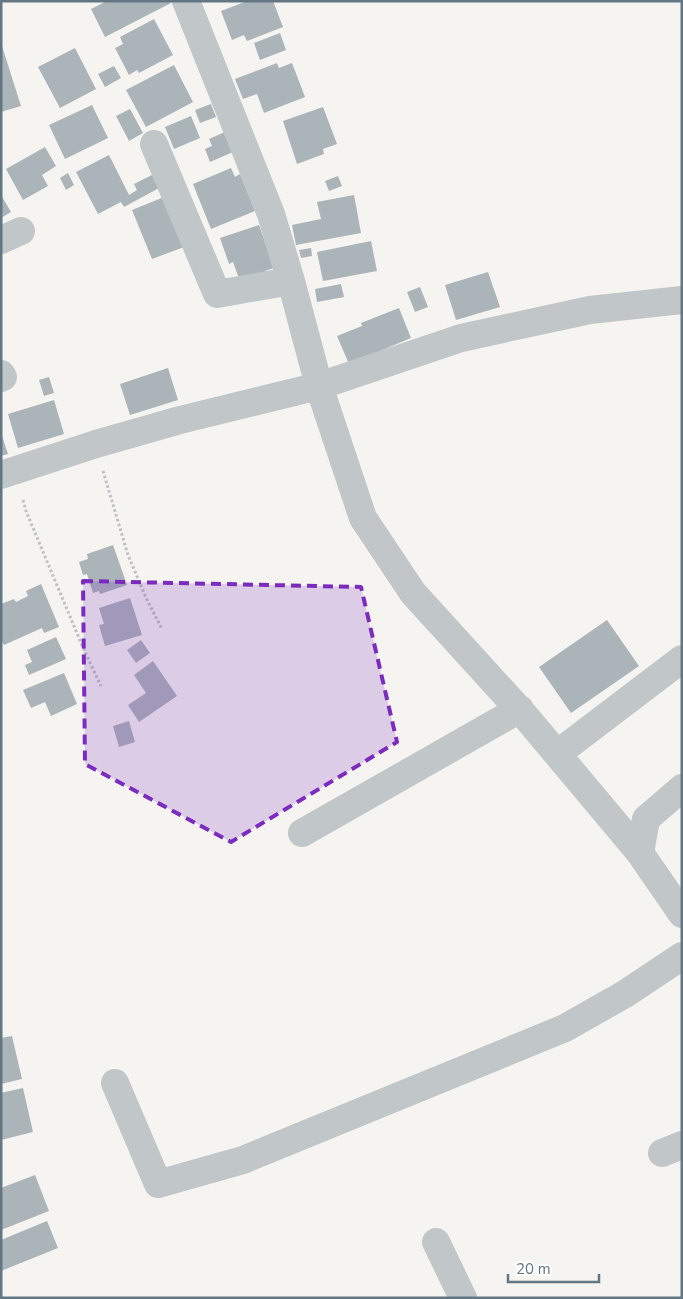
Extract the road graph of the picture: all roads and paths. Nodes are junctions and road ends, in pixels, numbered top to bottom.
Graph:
1 (186, 1) edge
2 (154, 144) dead end
3 (291, 281) junction
4 (682, 300) edge
5 (1, 374) edge
6 (1, 378) edge
7 (319, 386) junction
8 (96, 444) junction
9 (8, 473) edge
10 (162, 629) dead end
11 (682, 659) edge
12 (101, 686) dead end
13 (520, 710) junction
14 (557, 754) junction
15 (682, 788) edge
16 (302, 834) dead end
17 (640, 853) junction
18 (682, 914) edge
19 (682, 956) edge
20 (115, 1083) dead end
21 (436, 1242) dead end
22 (463, 1298) edge

1 - 3 street
2 - 3 street
3 - 7 street
4 - 7 street
5 - 6 street
7 - 8 street
7 - 13 street
8 - 9 street
8 - 10 path
9 - 12 path
11 - 14 street
13 - 14 street
13 - 16 street
14 - 17 street
15 - 17 street
17 - 18 street
19 - 20 street
21 - 22 street

